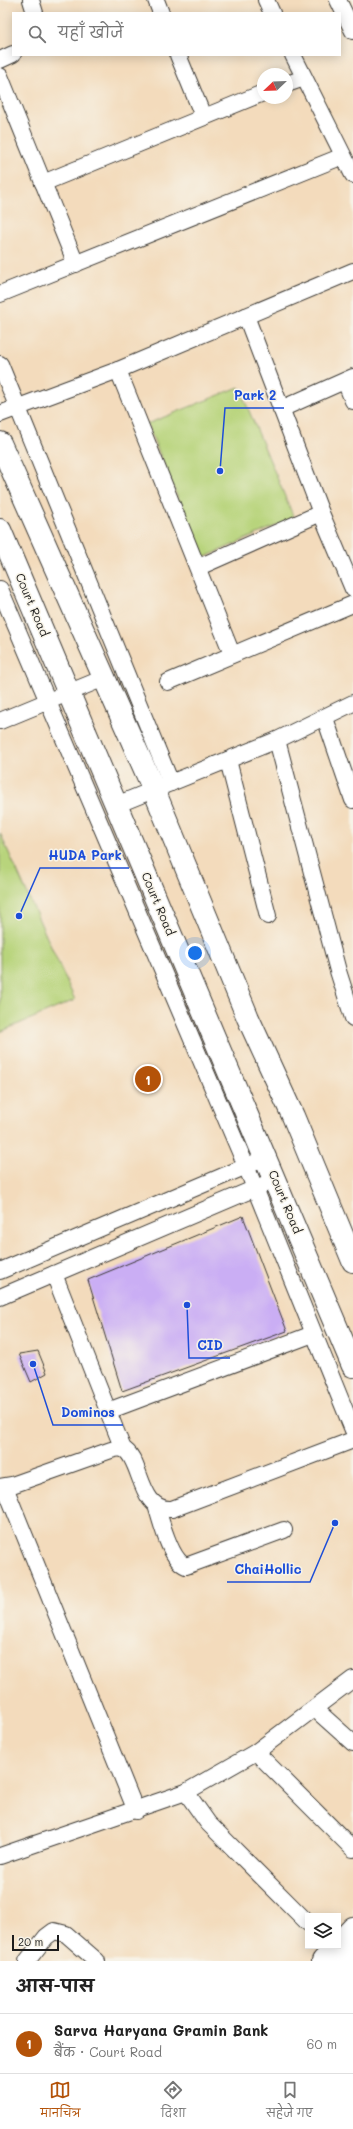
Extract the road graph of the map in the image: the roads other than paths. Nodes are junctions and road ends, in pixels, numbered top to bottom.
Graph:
1 (31, 0) edge
2 (156, 0) edge
3 (266, 0) edge
4 (338, 0) edge
5 (35, 12) edge
6 (161, 12) edge
7 (272, 12) edge
8 (353, 31) edge
9 (12, 54) edge
10 (178, 56) edge
11 (293, 56) edge
12 (0, 60) edge
13 (0, 76) edge
14 (304, 78) junction
15 (293, 82) edge
16 (257, 95) edge
17 (204, 116) junction
18 (343, 156) junction
19 (353, 176) edge
20 (43, 183) junction
21 (76, 264) junction
22 (353, 271) edge
23 (0, 294) edge
24 (246, 316) junction
25 (0, 364) edge
26 (118, 370) junction
27 (349, 379) edge
28 (353, 401) edge
29 (18, 407) junction
30 (281, 409) junction
31 (0, 414) edge
32 (0, 443) edge
33 (320, 513) junction
34 (0, 530) edge
35 (199, 567) junction
36 (0, 589) edge
37 (353, 589) edge
38 (353, 604) edge
39 (232, 654) junction
40 (104, 678) junction
41 (168, 682) dead end
42 (69, 693) junction
43 (47, 702) junction
44 (353, 703) edge
45 (325, 718) junction
46 (0, 721) edge
47 (277, 740) junction
48 (228, 760) junction
49 (162, 786) junction
50 (353, 800) edge
51 (116, 805) junction
52 (268, 916) dead end
53 (353, 1018) edge
54 (266, 1158) junction
55 (246, 1166) junction
56 (276, 1179) junction
57 (255, 1188) junction
58 (353, 1261) edge
59 (0, 1271) edge
60 (54, 1274) junction
61 (0, 1297) edge
62 (313, 1334) junction
63 (353, 1366) edge
64 (108, 1411) junction
65 (353, 1430) edge
66 (353, 1440) edge
67 (123, 1449) junction
68 (3, 1487) edge
69 (156, 1505) junction
70 (284, 1530) dead end
71 (353, 1679) edge
72 (315, 1709) junction
73 (353, 1743) edge
74 (256, 1752) junction
75 (186, 1792) junction
76 (136, 1811) junction
77 (353, 1849) edge
78 (0, 1856) edge
79 (305, 1920) edge
80 (353, 1928) edge
81 (337, 1951) edge
82 (27, 1961) edge
83 (97, 1961) edge

1 - 5 street
2 - 6 street
3 - 7 street
4 - 8 street
9 - 12 street
10 - 17 street
11 - 14 street
13 - 20 street
14 - 15 street
14 - 18 street
16 - 17 street
17 - 20 street
18 - 19 street
18 - 21 street
20 - 21 street
21 - 23 street
22 - 24 street
24 - 26 street
24 - 30 street
25 - 29 street
26 - 29 street
26 - 35 street
27 - 28 street
27 - 30 street
29 - 31 street
29 - 49 street
30 - 33 street
32 - 40 main road
33 - 35 street
33 - 37 street
34 - 42 main road, Court Road
35 - 39 street
36 - 43 street
38 - 39 street
39 - 41 street
40 - 42 street
40 - 49 main road
42 - 43 street
42 - 51 main road, Court Road
43 - 46 street
43 - 55 street
44 - 45 street
45 - 47 street
45 - 50 street
47 - 48 street
47 - 53 street
48 - 49 street
48 - 52 street
49 - 51 street
49 - 58 main road
51 - 54 main road, Court Road
54 - 55 street
54 - 56 main road, Court Road
55 - 57 street
55 - 59 street
56 - 57 street
56 - 63 main road, Court Road
57 - 60 street
57 - 62 street
60 - 61 street
60 - 64 street
62 - 64 street
62 - 65 street
64 - 67 street
66 - 69 street
67 - 68 street
67 - 69 street
68 - 76 street
69 - 70 street
71 - 72 street
72 - 73 street
72 - 74 street
74 - 75 street
74 - 77 street
75 - 76 street
75 - 79 street
76 - 78 street
80 - 81 main road
82 - 83 street

